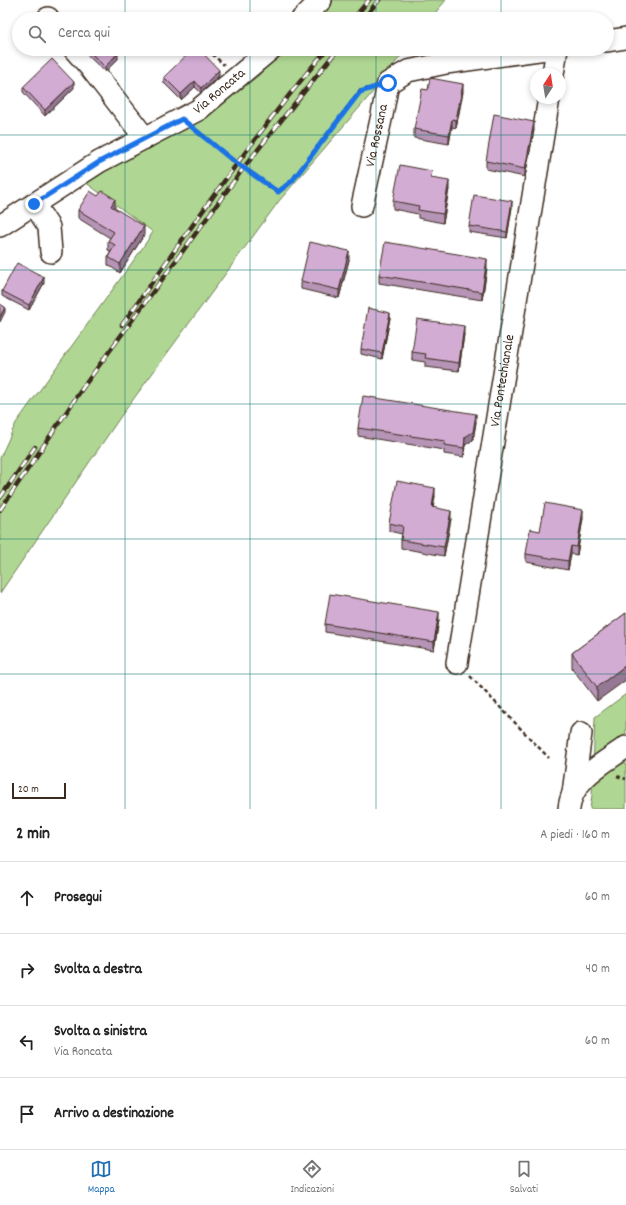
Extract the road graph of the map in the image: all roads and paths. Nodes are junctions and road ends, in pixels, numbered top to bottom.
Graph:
1 (321, 0) edge
2 (309, 12) edge
3 (626, 38) edge
4 (614, 39) edge
5 (80, 56) edge
6 (262, 56) edge
7 (496, 56) edge
8 (556, 56) edge
9 (554, 68) edge
10 (388, 83) junction
11 (548, 104) edge
12 (182, 119) junction
13 (145, 138) junction
14 (34, 204) junction
15 (362, 206) dead end
16 (0, 226) edge
17 (51, 252) dead end
18 (457, 662) joint
19 (581, 733) dead end
20 (626, 747) edge
21 (550, 758) dead end
22 (571, 802) edge

1 - 2 street
3 - 4 street
5 - 13 street
6 - 12 street, Via Roncata
7 - 10 street
8 - 9 street
10 - 12 path, bridge
10 - 15 street, Via Rossana
11 - 18 street, Via Pontechianale
12 - 13 street, Via Roncata
13 - 14 street, Via Roncata
14 - 16 street, Via Roncata
14 - 17 street
18 - 21 path
19 - 22 street
20 - 22 street

